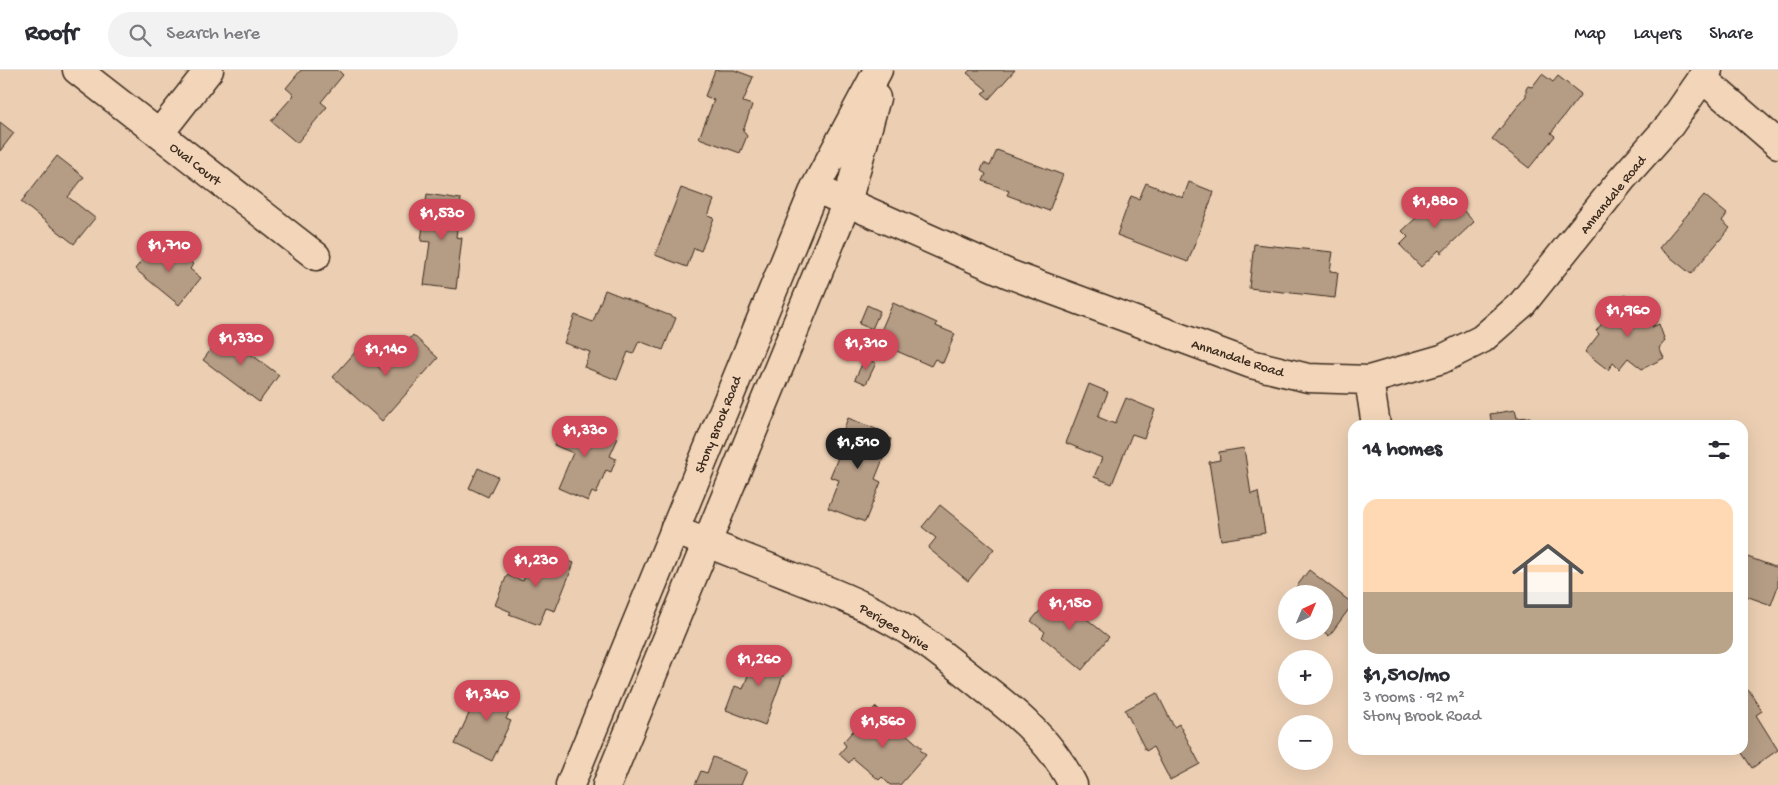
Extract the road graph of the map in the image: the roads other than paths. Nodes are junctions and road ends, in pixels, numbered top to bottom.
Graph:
1 (76, 70) edge
2 (209, 70) edge
3 (878, 70) edge
4 (884, 70) edge
5 (1705, 74) edge
6 (159, 134) junction
7 (1778, 144) edge
8 (814, 188) junction
9 (847, 202) junction
10 (316, 256) dead end
11 (1369, 380) junction
12 (1375, 420) edge
13 (674, 530) junction
14 (706, 542) junction
15 (570, 785) edge
16 (607, 785) edge
17 (1073, 785) edge

1 - 6 street, Oval Court
2 - 6 street
3 - 8 street, Stony Brook Road
4 - 9 street
5 - 7 street
5 - 11 street, Annandale Road
6 - 10 street, Oval Court
8 - 9 street, Annandale Road
8 - 13 street, Stony Brook Road
9 - 11 street, Annandale Road
9 - 14 street
11 - 12 street
13 - 14 street, Perigee Drive
13 - 15 street, Stony Brook Road
14 - 16 street
14 - 17 street, Perigee Drive

